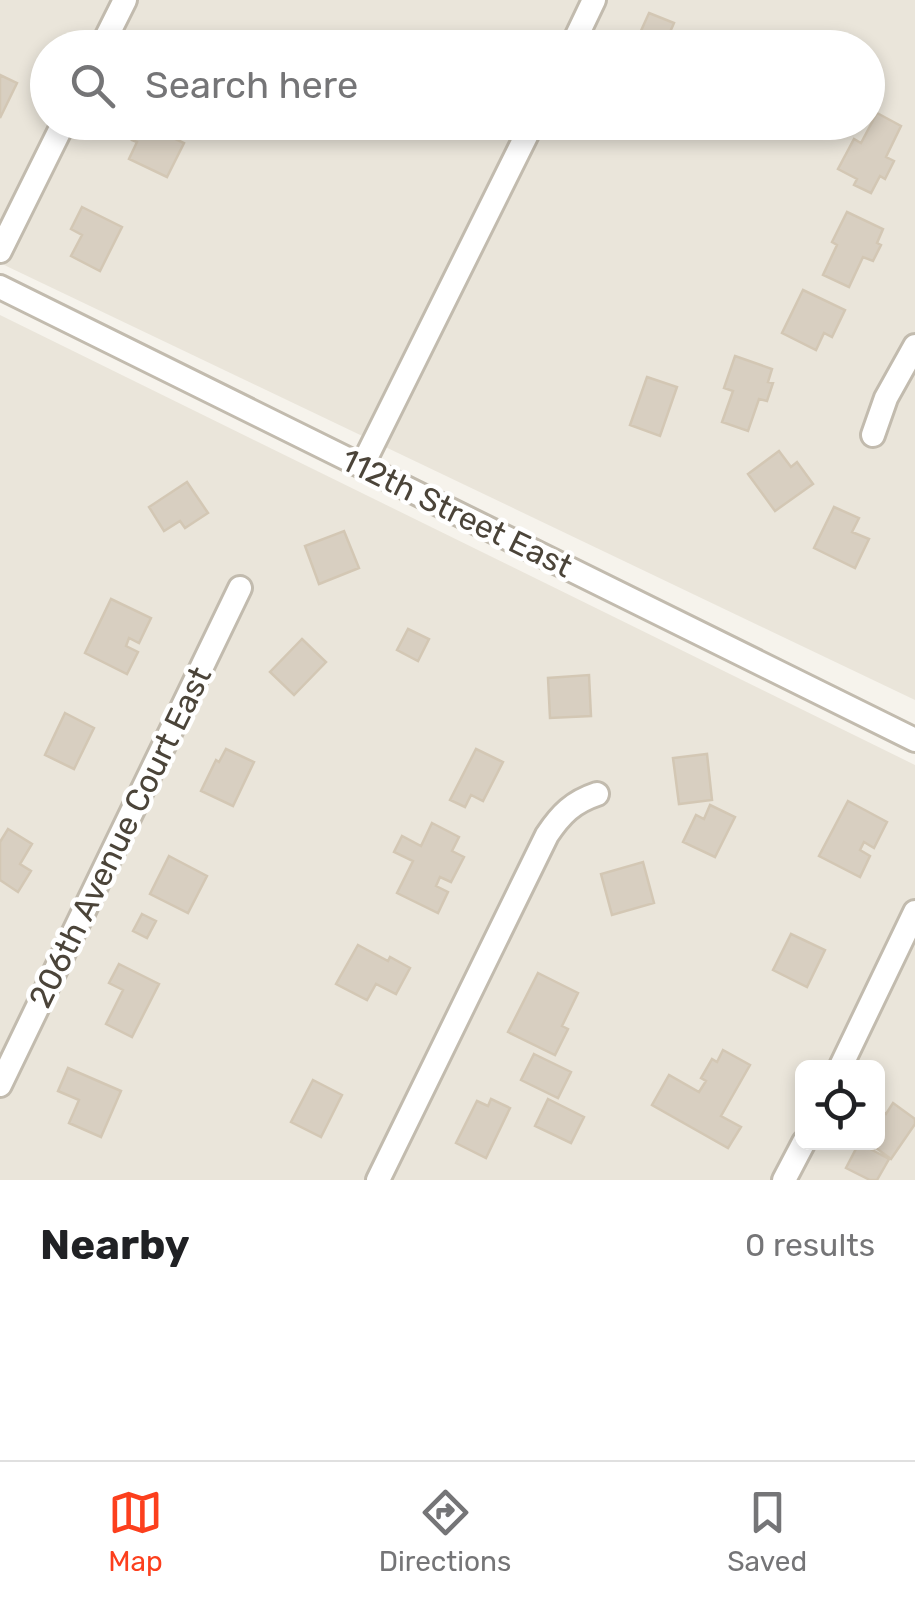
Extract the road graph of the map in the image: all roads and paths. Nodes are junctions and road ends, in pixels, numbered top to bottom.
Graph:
1 (125, 0) edge
2 (594, 0) edge
3 (111, 30) edge
4 (580, 30) edge
5 (55, 140) edge
6 (524, 140) edge
7 (0, 250) edge
8 (0, 286) edge
9 (915, 346) edge
10 (872, 435) dead end
11 (362, 466) junction
12 (240, 588) dead end
13 (915, 740) edge
14 (597, 794) dead end
15 (915, 912) edge
16 (904, 962) edge
17 (845, 1060) edge
18 (0, 1085) edge
19 (800, 1150) edge
20 (378, 1180) edge
21 (784, 1180) edge

1 - 3 street
2 - 4 street
5 - 7 street
6 - 11 street
8 - 11 street, 112th Street East
9 - 10 street
11 - 13 street, 112th Street East
12 - 18 street, 206th Avenue Court East
14 - 20 street
15 - 16 street
16 - 17 street
19 - 21 street

